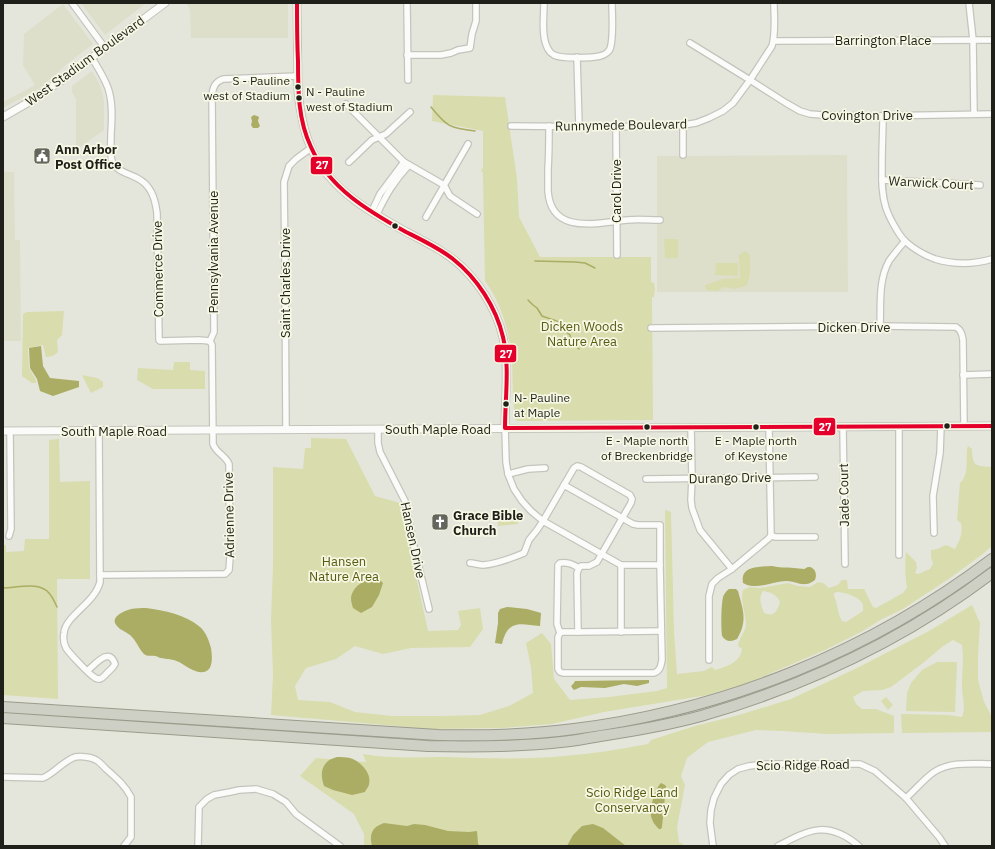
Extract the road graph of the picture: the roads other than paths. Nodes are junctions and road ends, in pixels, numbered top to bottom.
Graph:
1 (72, 3) edge
2 (164, 3) edge
3 (297, 3) edge
4 (407, 3) edge
5 (476, 3) edge
6 (544, 3) edge
7 (612, 3) edge
8 (774, 3) edge
9 (969, 3) edge
10 (973, 40) junction
11 (992, 40) edge
12 (774, 41) junction
13 (690, 43) dead end
14 (105, 48) junction
15 (407, 55) junction
16 (577, 57) junction
17 (92, 58) junction
18 (298, 76) junction
19 (408, 80) dead end
20 (750, 80) junction
21 (346, 104) dead end
22 (410, 112) dead end
23 (974, 114) junction
24 (992, 114) edge
25 (3, 116) edge
26 (883, 116) junction
27 (683, 125) junction
28 (511, 126) dead end
29 (549, 126) junction
30 (579, 126) junction
31 (616, 127) junction
32 (380, 137) junction
33 (468, 144) dead end
34 (311, 148) junction
35 (683, 155) dead end
36 (349, 162) dead end
37 (404, 162) junction
38 (410, 165) junction
39 (882, 180) junction
40 (444, 185) junction
41 (980, 186) dead end
42 (374, 213) junction
43 (477, 214) dead end
44 (426, 217) dead end
45 (660, 220) dead end
46 (616, 222) junction
47 (905, 241) junction
48 (617, 255) dead end
49 (992, 259) edge
50 (880, 326) junction
51 (651, 328) dead end
52 (210, 341) junction
53 (992, 374) edge
54 (963, 375) junction
55 (843, 426) junction
56 (899, 426) junction
57 (941, 426) junction
58 (964, 426) junction
59 (992, 426) edge
60 (769, 427) junction
61 (505, 428) junction
62 (691, 428) junction
63 (378, 429) junction
64 (213, 430) junction
65 (286, 430) junction
66 (7, 431) edge
67 (99, 431) junction
68 (545, 468) dead end
69 (508, 474) junction
70 (815, 477) dead end
71 (692, 478) junction
72 (770, 478) junction
73 (646, 479) dead end
74 (564, 485) junction
75 (623, 518) junction
76 (544, 521) junction
77 (934, 533) dead end
78 (9, 536) dead end
79 (771, 536) junction
80 (815, 537) dead end
81 (602, 554) junction
82 (899, 555) dead end
83 (992, 559) edge
84 (470, 563) dead end
85 (845, 564) dead end
86 (620, 565) junction
87 (660, 565) junction
88 (579, 568) junction
89 (732, 569) junction
90 (992, 573) edge
91 (100, 575) junction
92 (429, 609) dead end
93 (661, 631) junction
94 (578, 632) junction
95 (621, 632) junction
96 (560, 633) junction
97 (709, 660) dead end
98 (88, 671) junction
99 (3, 707) edge
100 (3, 718) edge
101 (992, 764) edge
102 (3, 777) edge
103 (906, 798) junction
104 (124, 846) edge
105 (198, 846) edge
106 (340, 846) edge
107 (713, 846) edge
108 (778, 846) edge
109 (859, 846) edge
110 (945, 846) edge

1 - 14 street
2 - 14 street, West Stadium Boulevard
3 - 18 street
4 - 15 street
5 - 15 street
6 - 16 street
7 - 16 street
8 - 12 street, Runnymede Boulevard
9 - 10 street
10 - 11 street, Barrington Place
10 - 12 street, Barrington Place
10 - 23 street
12 - 20 street, Runnymede Boulevard
13 - 20 street, Covington Drive
14 - 17 street, West Stadium Boulevard
15 - 19 street
16 - 30 street
17 - 25 street, West Stadium Boulevard
17 - 52 street, Commerce Drive
18 - 34 street
18 - 52 street, Pennsylvania Avenue
20 - 26 street, Covington Drive
20 - 27 street, Runnymede Boulevard
21 - 32 street
22 - 32 street
23 - 24 street, Covington Drive
23 - 26 street, Covington Drive
26 - 39 street
27 - 31 street, Runnymede Boulevard
27 - 35 street
28 - 29 street, Runnymede Boulevard
29 - 30 street, Runnymede Boulevard
29 - 46 street
30 - 31 street, Runnymede Boulevard
31 - 46 street, Carol Drive
32 - 36 street
32 - 37 street
33 - 40 street
34 - 42 street
34 - 65 street, Saint Charles Drive
37 - 38 street
37 - 42 street
38 - 40 street
38 - 42 street
39 - 41 street, Warwick Court
39 - 47 street
40 - 43 street
40 - 44 street
42 - 61 street
45 - 46 street
46 - 48 street, Carol Drive
47 - 49 street
47 - 50 street
50 - 51 street, Dicken Drive
50 - 54 street, Dicken Drive
52 - 64 street, Pennsylvania Avenue
53 - 54 street
54 - 58 street, Dicken Drive
55 - 56 street, South Maple Road
55 - 60 street, South Maple Road
55 - 85 street, Jade Court
56 - 57 street, South Maple Road
56 - 82 street
57 - 58 street, South Maple Road
57 - 77 street
58 - 59 street, South Maple Road
60 - 62 street, South Maple Road
60 - 72 street
61 - 62 street, South Maple Road
61 - 63 street, South Maple Road
61 - 69 street
62 - 71 street
63 - 65 street, South Maple Road
63 - 92 street, Hansen Drive
64 - 65 street, South Maple Road
64 - 67 street, South Maple Road
64 - 91 street, Adrienne Drive
66 - 67 street, South Maple Road
66 - 78 street
67 - 91 street
68 - 69 street
69 - 76 street
70 - 72 street, Durango Drive
71 - 72 street, Durango Drive
71 - 73 street, Durango Drive
71 - 89 street
72 - 79 street
74 - 75 street
74 - 75 street
74 - 76 street
75 - 81 street
75 - 87 street
76 - 81 street
76 - 84 street
79 - 80 street
79 - 89 street
81 - 86 street
81 - 88 street
83 - 99 highway
86 - 87 street
86 - 95 street
87 - 93 street
88 - 94 street
88 - 96 street
89 - 97 street
90 - 100 highway
91 - 98 street
93 - 95 street
93 - 96 street
94 - 95 street
94 - 96 street
98 - 98 street
101 - 103 street
102 - 104 street
103 - 107 street, Scio Ridge Road
103 - 110 street, Scio Ridge Road
105 - 106 street
108 - 109 street

